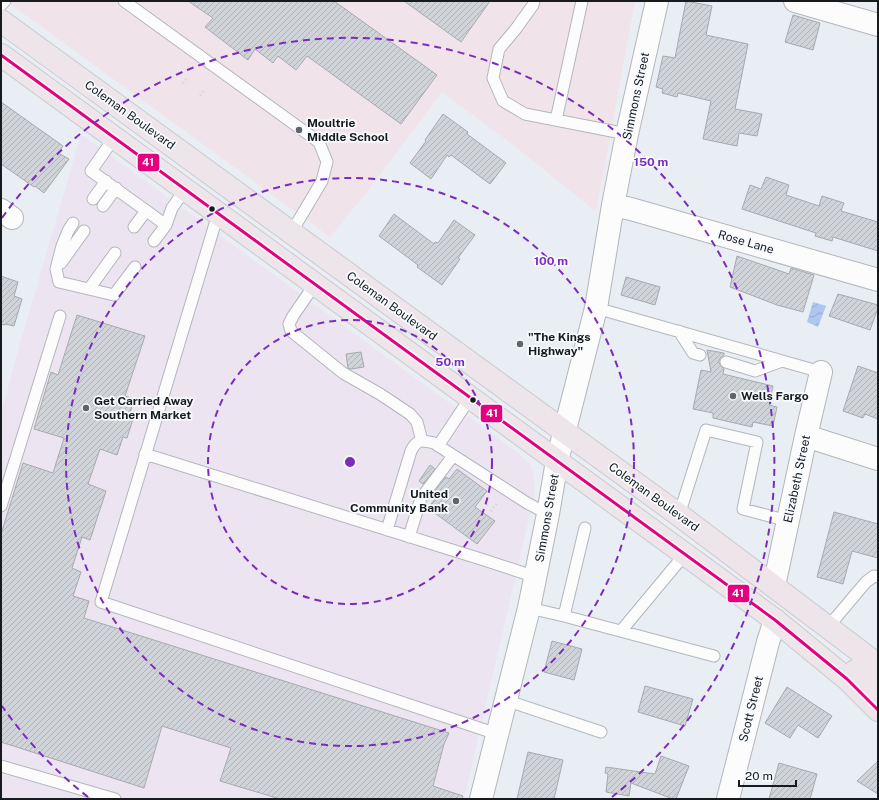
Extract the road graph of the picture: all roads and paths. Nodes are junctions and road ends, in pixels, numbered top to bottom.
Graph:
1 (5, 1) edge
2 (124, 1) edge
3 (534, 1) edge
4 (582, 1) edge
5 (657, 1) edge
6 (795, 1) edge
7 (1, 6) edge
8 (1, 21) edge
9 (878, 25) edge
10 (1, 35) edge
11 (1, 56) edge
12 (187, 78) dead end
13 (183, 83) dead end
14 (205, 90) dead end
15 (200, 95) dead end
16 (556, 120) junction
17 (154, 133) junction
18 (628, 134) junction
19 (114, 138) junction
20 (106, 181) junction
21 (116, 188) junction
22 (185, 190) junction
23 (93, 199) dead end
24 (613, 205) junction
25 (103, 206) dead end
26 (146, 211) junction
27 (218, 214) junction
28 (73, 223) dead end
29 (166, 225) junction
30 (134, 227) dead end
31 (84, 231) dead end
32 (291, 233) junction
33 (154, 241) dead end
34 (115, 253) dead end
35 (135, 266) dead end
36 (56, 269) junction
37 (878, 280) edge
38 (315, 284) junction
39 (88, 289) junction
40 (596, 308) junction
41 (60, 316) dead end
42 (678, 331) junction
43 (700, 356) dead end
44 (782, 361) junction
45 (726, 362) dead end
46 (821, 372) joint
47 (470, 398) junction
48 (564, 432) junction
49 (806, 436) junction
50 (422, 441) junction
51 (438, 446) junction
52 (145, 454) junction
53 (453, 456) junction
54 (878, 459) edge
55 (557, 461) junction
56 (1, 506) edge
57 (548, 514) junction
58 (679, 516) junction
59 (788, 521) junction
60 (585, 528) dead end
61 (387, 530) junction
62 (409, 537) junction
63 (685, 554) junction
64 (878, 576) edge
65 (536, 577) junction
66 (774, 586) junction
67 (529, 608) junction
68 (564, 616) junction
69 (775, 620) junction
70 (828, 628) junction
71 (621, 631) junction
72 (714, 656) dead end
73 (877, 662) edge
74 (847, 679) junction
75 (878, 687) edge
76 (505, 700) junction
77 (878, 710) edge
78 (601, 732) dead end
79 (497, 734) junction
80 (1, 766) edge
81 (115, 799) edge
82 (480, 799) edge
83 (728, 799) edge

1 - 7 lane
2 - 32 lane
3 - 16 lane
4 - 16 lane
5 - 18 street, Simmons Street
6 - 9 street
8 - 17 main road, Coleman Boulevard
10 - 17 main road
11 - 19 main road
12 - 13 path
14 - 15 path
16 - 18 lane
17 - 32 main road, Coleman Boulevard
18 - 24 street, Simmons Street
19 - 20 lane
19 - 22 main road
20 - 21 lane
20 - 23 lane
21 - 25 lane
21 - 26 lane
22 - 27 main road
22 - 29 lane
24 - 37 street, Rose Lane
24 - 40 street, Simmons Street
26 - 29 lane
26 - 30 lane
27 - 38 main road
27 - 52 lane
28 - 36 lane
29 - 33 lane
31 - 36 lane
32 - 48 main road, Coleman Boulevard
34 - 39 lane
35 - 39 lane
36 - 39 lane
38 - 47 main road
38 - 50 lane
40 - 42 lane
40 - 48 street, Simmons Street
41 - 56 lane
42 - 43 lane
42 - 44 lane
44 - 45 lane
44 - 46 lane
46 - 49 street, Elizabeth Street
47 - 51 lane
47 - 55 main road
48 - 55 street, Simmons Street
48 - 58 main road, Coleman Boulevard
49 - 54 street
49 - 59 street, Elizabeth Street
50 - 51 lane
50 - 61 lane
51 - 53 lane
52 - 61 lane
52 - 79 lane
53 - 57 lane
53 - 62 lane
55 - 57 street, Simmons Street
55 - 63 main road
57 - 65 street, Simmons Street
58 - 59 lane
58 - 66 main road, Coleman Boulevard
59 - 66 street, Elizabeth Street
60 - 68 lane
61 - 62 lane
62 - 65 lane
63 - 69 main road
63 - 71 lane
64 - 70 lane
65 - 67 street, Simmons Street
66 - 70 main road, Coleman Boulevard
67 - 68 lane
67 - 76 street, Simmons Street
68 - 71 lane
69 - 74 main road
69 - 83 street, Scott Street
70 - 73 main road, Coleman Boulevard
71 - 72 lane
74 - 75 main road
74 - 77 main road
76 - 78 lane
76 - 79 street, Simmons Street
79 - 82 street, Simmons Street
80 - 81 lane

